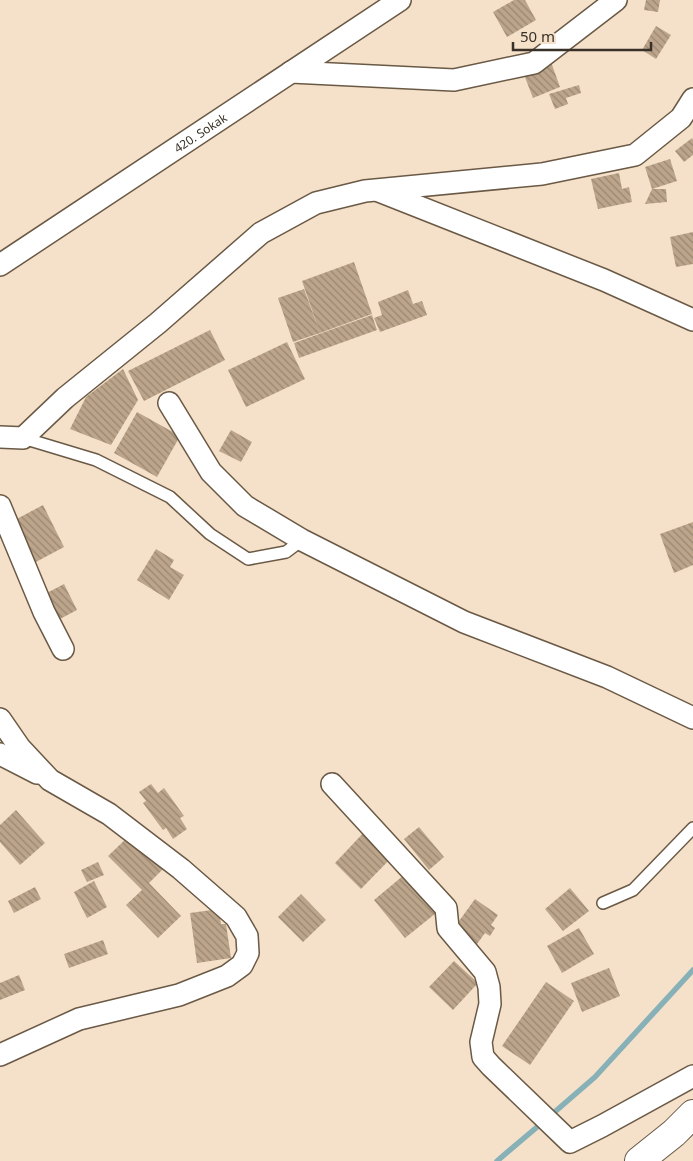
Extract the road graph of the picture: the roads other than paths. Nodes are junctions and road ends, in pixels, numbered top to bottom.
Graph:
1 (400, 0) edge
2 (616, 0) edge
3 (291, 72) junction
4 (693, 99) edge
5 (376, 190) junction
6 (0, 264) edge
7 (693, 320) edge
8 (169, 403) dead end
9 (0, 437) edge
10 (23, 438) junction
11 (0, 506) edge
12 (302, 540) junction
13 (62, 649) dead end
14 (693, 718) edge
15 (0, 719) edge
16 (0, 754) edge
17 (50, 780) junction
18 (332, 784) dead end
19 (693, 828) edge
20 (603, 903) dead end
21 (0, 1055) edge
22 (693, 1076) edge
23 (693, 1114) edge
24 (639, 1161) edge

1 - 3 street, 420. Sokak
2 - 3 street
3 - 6 street, 420. Sokak
4 - 5 street
5 - 7 street
5 - 10 street
8 - 12 street
9 - 10 street
10 - 12 lane
11 - 13 street
12 - 14 street
15 - 17 street
16 - 17 street
17 - 21 street
18 - 22 street
19 - 20 lane
23 - 24 street

